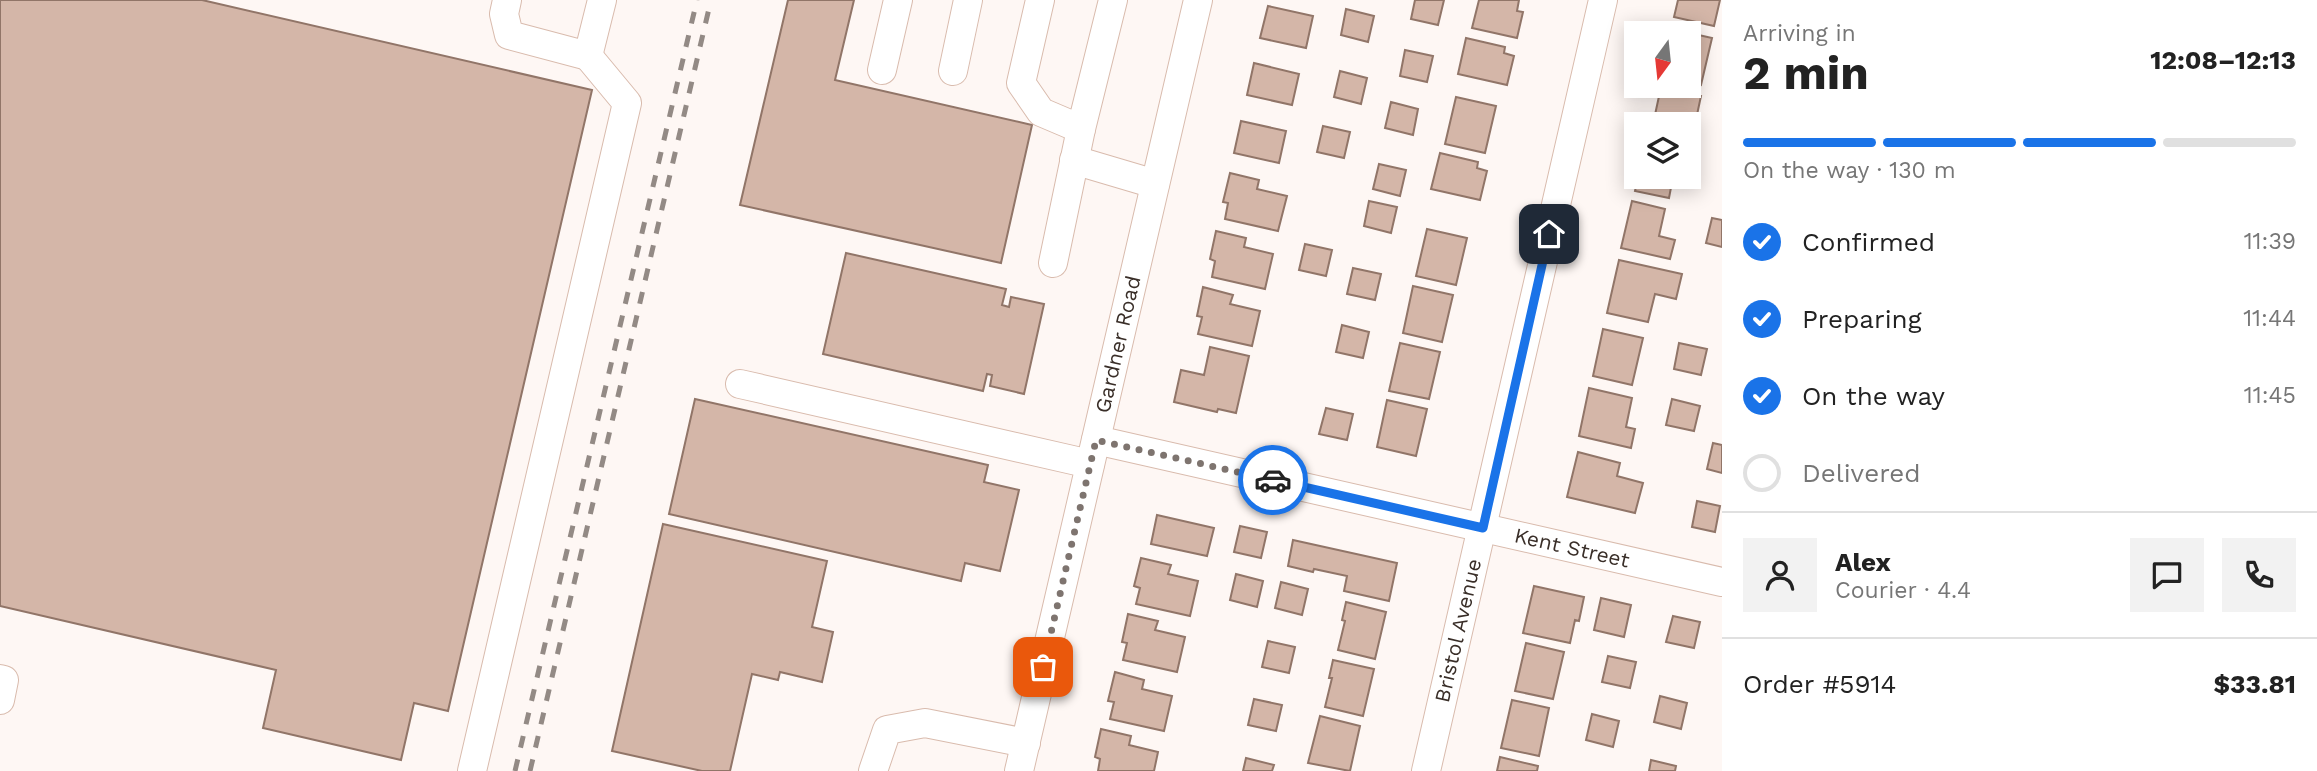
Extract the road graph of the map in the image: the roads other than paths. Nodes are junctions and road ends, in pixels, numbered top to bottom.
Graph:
1 (507, 0) edge
2 (602, 0) edge
3 (898, 0) edge
4 (968, 0) edge
5 (1040, 0) edge
6 (1113, 0) edge
7 (1198, 0) edge
8 (1602, 0) edge
9 (588, 56) junction
10 (882, 70) dead end
11 (953, 71) dead end
12 (1081, 128) junction
13 (1074, 160) junction
14 (1155, 184) junction
15 (1053, 263) dead end
16 (740, 384) dead end
17 (1093, 452) junction
18 (1483, 528) junction
19 (1722, 582) edge
20 (0, 679) edge
21 (0, 699) edge
22 (1026, 743) junction
23 (472, 771) edge
24 (873, 771) edge
25 (1019, 771) edge
26 (1426, 771) edge

1 - 9 street
2 - 9 street
3 - 10 street
4 - 11 street
5 - 12 street
6 - 12 street
7 - 14 street, Gardner Road
8 - 18 street, Bristol Avenue
9 - 23 street
12 - 13 street
13 - 14 street
13 - 15 street
14 - 17 street, Gardner Road
16 - 17 street, Kent Street
17 - 18 street, Kent Street
17 - 22 street, Gardner Road
18 - 19 street, Kent Street
18 - 26 street, Bristol Avenue
20 - 21 street
22 - 24 street
22 - 25 street, Gardner Road

